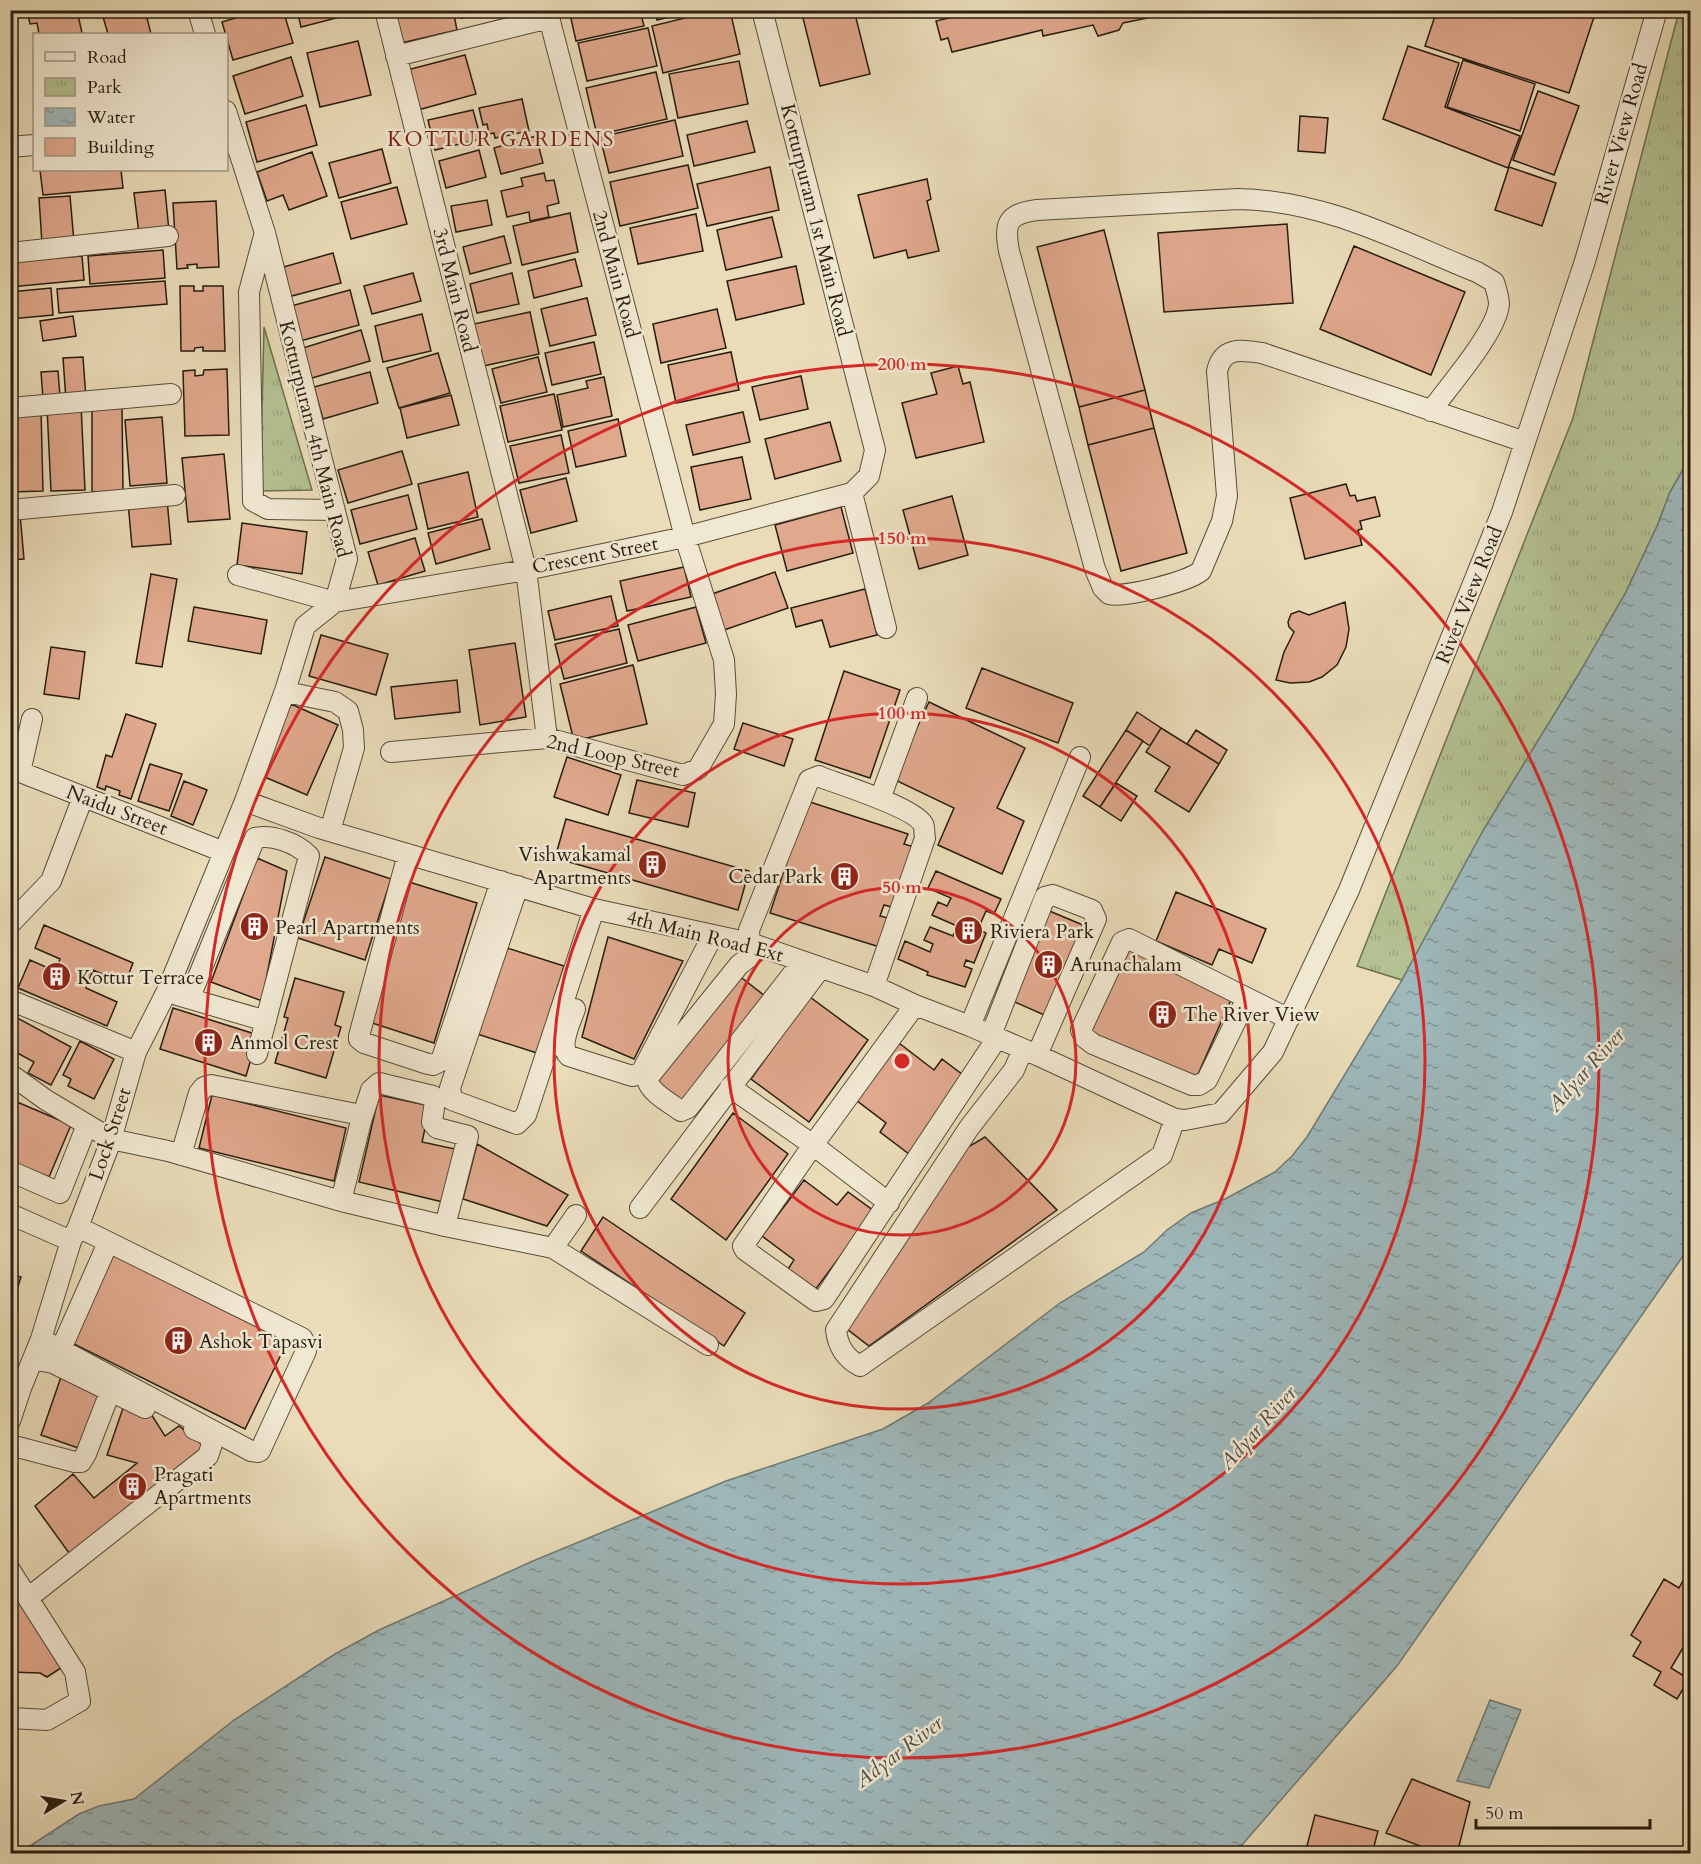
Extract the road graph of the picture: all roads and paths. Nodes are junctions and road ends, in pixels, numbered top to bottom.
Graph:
1 (198, 10) edge
2 (385, 10) edge
3 (762, 10) edge
4 (1657, 10) edge
5 (548, 14) edge
6 (205, 33) edge
7 (396, 57) junction
8 (228, 123) edge
9 (33, 145) edge
10 (10, 147) edge
11 (265, 233) junction
12 (168, 236) dead end
13 (10, 253) edge
14 (171, 394) dead end
15 (10, 408) edge
16 (1431, 411) junction
17 (1525, 442) junction
18 (852, 493) junction
19 (175, 495) dead end
20 (10, 510) edge
21 (334, 510) junction
22 (685, 537) junction
23 (526, 570) junction
24 (238, 575) dead end
25 (335, 602) junction
26 (886, 628) dead end
27 (285, 688) junction
28 (917, 698) dead end
29 (32, 719) dead end
30 (546, 738) junction
31 (391, 752) dead end
32 (1080, 756) dead end
33 (15, 770) edge
34 (83, 797) junction
35 (880, 799) junction
36 (245, 801) junction
37 (330, 831) junction
38 (224, 852) junction
39 (408, 854) junction
40 (509, 884) junction
41 (600, 910) junction
42 (10, 924) edge
43 (713, 935) junction
44 (755, 946) junction
45 (811, 965) junction
46 (874, 986) junction
47 (167, 991) junction
48 (190, 997) junction
49 (1247, 998) junction
50 (10, 1000) edge
51 (915, 1005) junction
52 (1289, 1019) junction
53 (266, 1020) junction
54 (970, 1026) junction
55 (994, 1037) junction
56 (1030, 1052) junction
57 (136, 1053) junction
58 (257, 1054) dead end
59 (10, 1074) edge
60 (730, 1088) junction
61 (10, 1091) edge
62 (1180, 1119) junction
63 (362, 1121) junction
64 (85, 1130) junction
65 (110, 1141) junction
66 (813, 1145) junction
67 (181, 1155) junction
68 (10, 1171) edge
69 (60, 1193) junction
70 (341, 1201) junction
71 (890, 1203) junction
72 (640, 1208) dead end
73 (10, 1214) edge
74 (576, 1215) dead end
75 (445, 1226) junction
76 (76, 1229) junction
77 (108, 1244) junction
78 (553, 1248) junction
79 (41, 1339) junction
80 (708, 1345) dead end
81 (61, 1349) junction
82 (33, 1359) junction
83 (16, 1386) edge
84 (110, 1392) junction
85 (10, 1421) edge
86 (10, 1445) edge
87 (10, 1570) edge
88 (28, 1598) junction
89 (10, 1718) edge

1 - 6 street
2 - 7 street, 3rd Main Road
3 - 18 street, Kotturpuram 1st Main Road
4 - 17 street, River View Road
5 - 7 street
5 - 22 street, 2nd Main Road
7 - 23 street, 3rd Main Road
8 - 11 street, Kotturpuram 4th Main Road
9 - 10 street
11 - 21 street, Kotturpuram 4th Main Road
11 - 21 street
12 - 13 street
14 - 15 street
16 - 16 street
16 - 17 street
17 - 52 street, River View Road
18 - 22 street, Crescent Street
18 - 26 street
19 - 20 street
21 - 25 street, Kotturpuram 4th Main Road
22 - 23 street, Crescent Street
22 - 30 street, 2nd Loop Street
23 - 25 street, Crescent Street
23 - 30 street, 3rd Main Road
24 - 25 street
25 - 27 street
27 - 36 street
27 - 37 street
28 - 35 street
29 - 33 street
30 - 31 street, 2nd Loop Street
32 - 54 street
33 - 34 street, Naidu Street
34 - 38 street, Naidu Street
34 - 42 street
35 - 44 street
35 - 46 street
36 - 37 street, 4th Main Road Ext
36 - 38 street
37 - 39 street, 4th Main Road Ext
38 - 47 street, Lock Street
39 - 40 street, 4th Main Road Ext
39 - 40 street
40 - 41 street, 4th Main Road Ext
40 - 41 street
41 - 43 street, 4th Main Road Ext
41 - 43 street
43 - 44 street, 4th Main Road Ext
44 - 45 street, 4th Main Road Ext
44 - 45 street
45 - 46 street, 4th Main Road Ext
45 - 60 street
46 - 51 street, 4th Main Road Ext
47 - 48 street
47 - 57 street, Lock Street
48 - 53 street
48 - 53 street
49 - 49 street
49 - 52 street
50 - 57 street
51 - 54 street, 4th Main Road Ext
51 - 66 street
52 - 62 street, River View Road
53 - 58 street
54 - 55 street, 4th Main Road Ext
55 - 56 street, 4th Main Road Ext
55 - 56 street
55 - 71 street
56 - 62 street, 4th Main Road Ext
56 - 62 street
57 - 65 street, Lock Street
59 - 65 street
60 - 66 street
60 - 72 street
61 - 64 street
63 - 67 street
63 - 70 street
63 - 75 street
64 - 65 street
64 - 69 street
65 - 67 street
65 - 76 street, Lock Street
66 - 71 street
66 - 71 street
67 - 70 street
68 - 69 street
69 - 76 street
70 - 75 street
73 - 76 street
74 - 78 street
75 - 78 street
76 - 77 street
76 - 79 street, Lock Street
77 - 81 street
77 - 81 street
78 - 80 street
79 - 81 street
79 - 82 street, Lock Street
82 - 83 street, Lock Street
82 - 84 street
83 - 85 street, Lock Street
84 - 86 street
84 - 88 street
87 - 88 street
88 - 89 street

